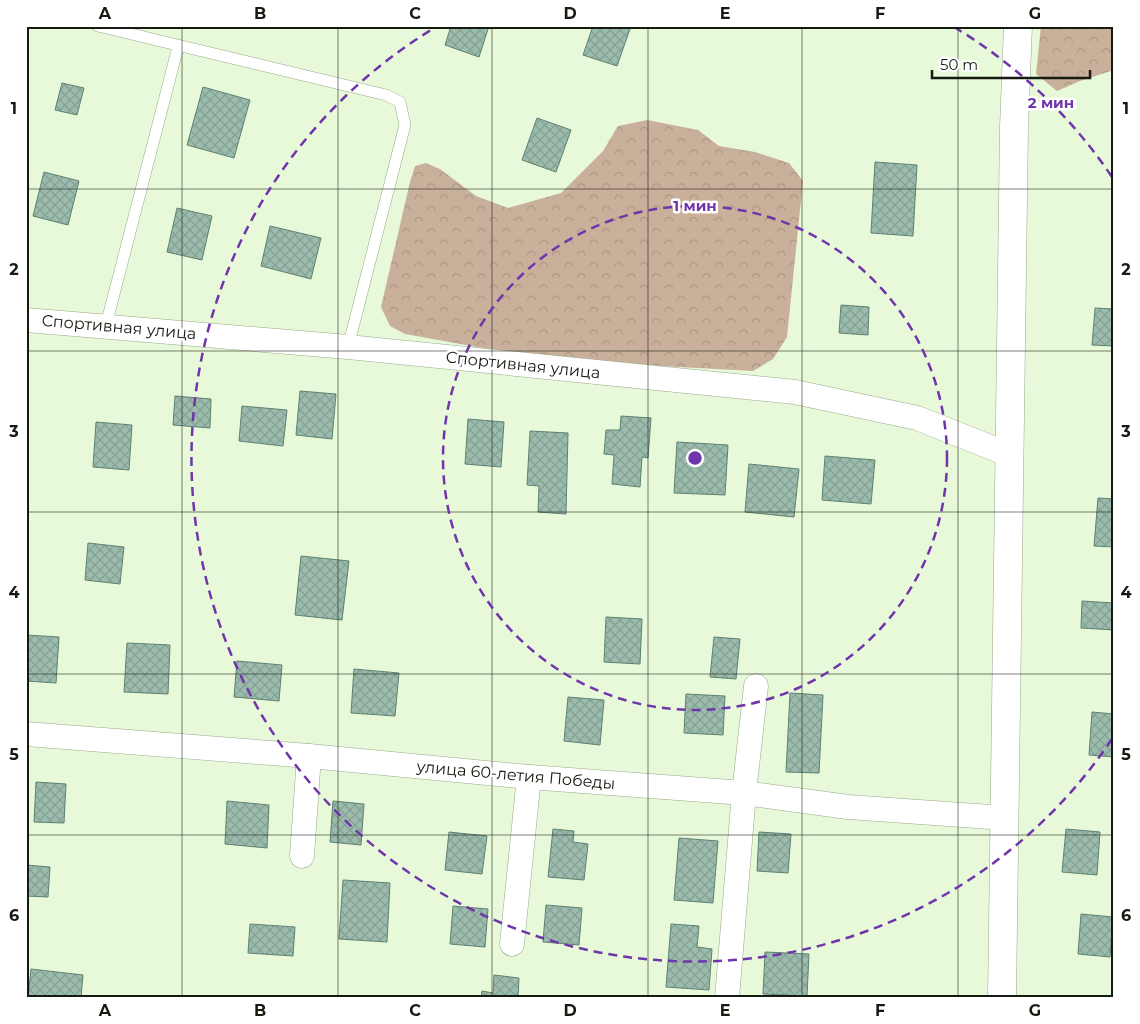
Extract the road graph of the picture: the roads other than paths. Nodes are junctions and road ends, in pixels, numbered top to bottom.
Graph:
1 (98, 26) edge
2 (1018, 26) edge
3 (178, 47) junction
4 (26, 320) edge
5 (106, 325) junction
6 (348, 347) junction
7 (1010, 455) junction
8 (756, 686) dead end
9 (26, 734) edge
10 (309, 756) junction
11 (529, 777) junction
12 (744, 793) junction
13 (1005, 818) junction
14 (302, 856) dead end
15 (512, 944) dead end
16 (727, 998) edge
17 (1002, 998) edge

1 - 3 lane
2 - 7 street
3 - 5 lane
3 - 6 lane
4 - 5 street, Спортивная улица
5 - 6 street, Спортивная улица
6 - 7 street, Спортивная улица
7 - 13 street
8 - 12 street
9 - 10 street, улица 60-летия Победы
10 - 11 street, улица 60-летия Победы
10 - 14 street
11 - 12 street, улица 60-летия Победы
11 - 15 street
12 - 13 street, улица 60-летия Победы
12 - 16 street
13 - 17 street

